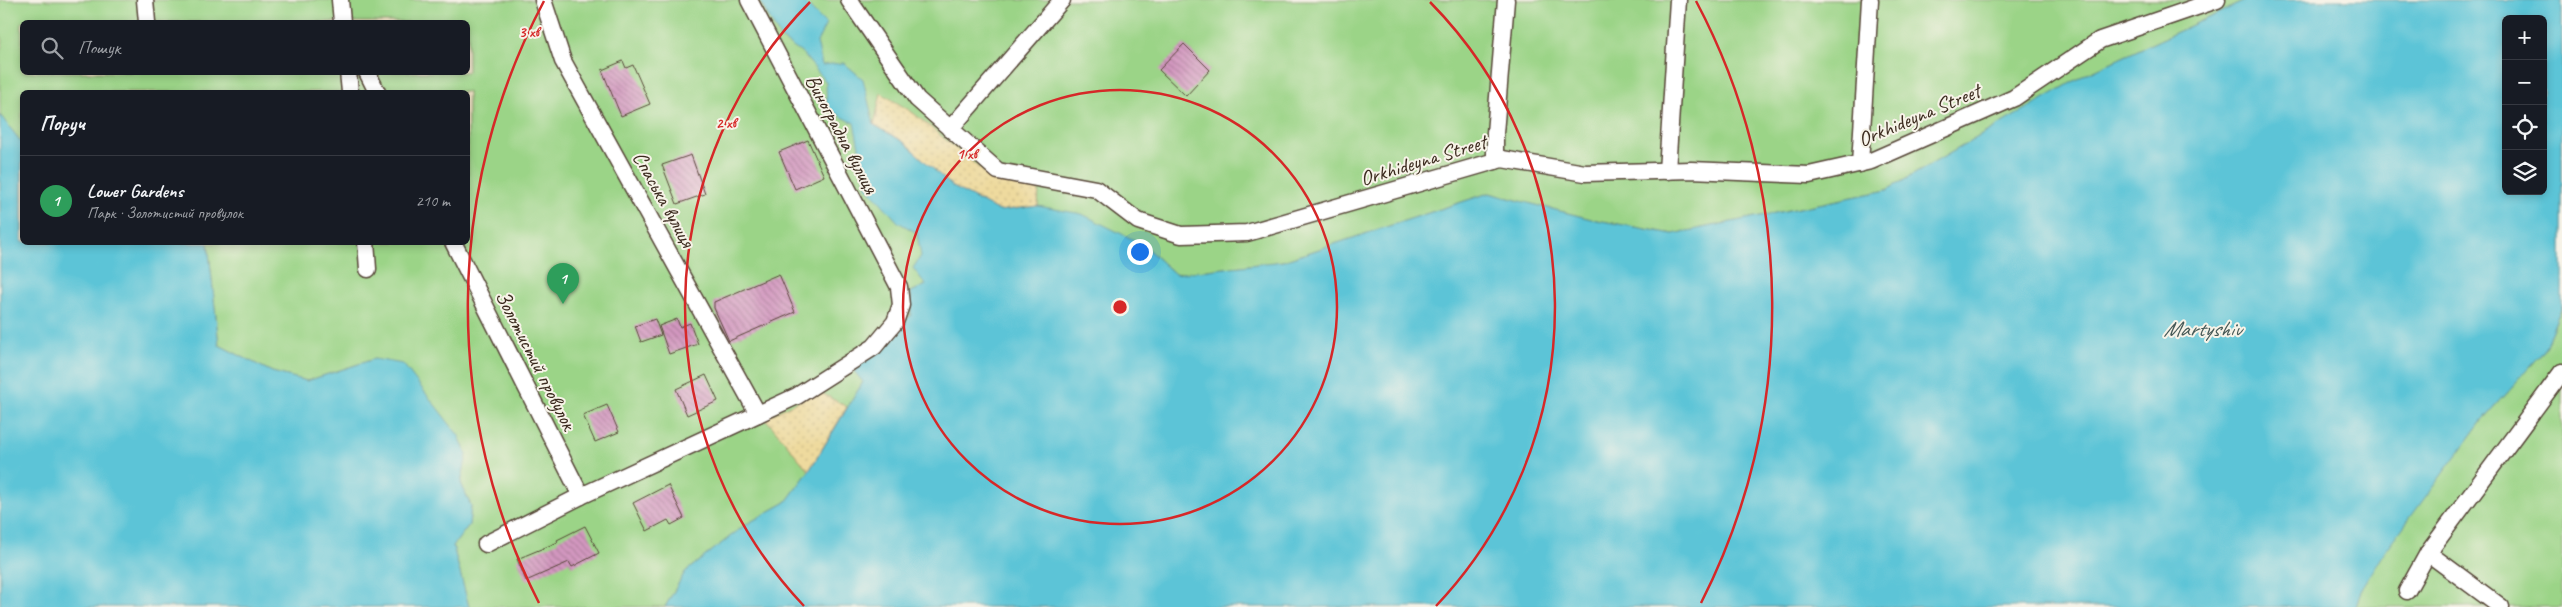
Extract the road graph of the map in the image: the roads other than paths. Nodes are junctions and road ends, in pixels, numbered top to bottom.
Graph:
1 (145, 0) edge
2 (340, 0) edge
3 (543, 0) edge
4 (749, 0) edge
5 (849, 0) edge
6 (1062, 0) edge
7 (1506, 0) edge
8 (1678, 0) edge
9 (1870, 0) edge
10 (2217, 0) edge
11 (147, 20) edge
12 (342, 20) edge
13 (348, 75) edge
14 (369, 75) edge
15 (350, 90) edge
16 (377, 90) edge
17 (950, 129) junction
18 (1495, 161) junction
19 (1860, 164) junction
20 (1667, 171) junction
21 (366, 245) edge
22 (455, 245) edge
23 (368, 269) dead end
24 (2562, 372) edge
25 (758, 414) junction
26 (581, 496) junction
27 (486, 544) dead end
28 (2428, 553) junction
29 (2408, 591) dead end
30 (2501, 607) edge

1 - 11 street
2 - 12 street
3 - 25 street, Спаська вулиця
4 - 25 street, Виноградна вулиця
5 - 17 street, Orkhideyna Street
6 - 17 street
7 - 18 street
8 - 20 street
9 - 19 street
10 - 19 street, Orkhideyna Street
13 - 15 street
14 - 16 street
17 - 18 street, Orkhideyna Street
18 - 20 street, Orkhideyna Street
19 - 20 street, Orkhideyna Street
21 - 23 street
22 - 26 street, Золотистий провулок
24 - 28 street
25 - 26 street
26 - 27 street
28 - 29 street
28 - 30 street

